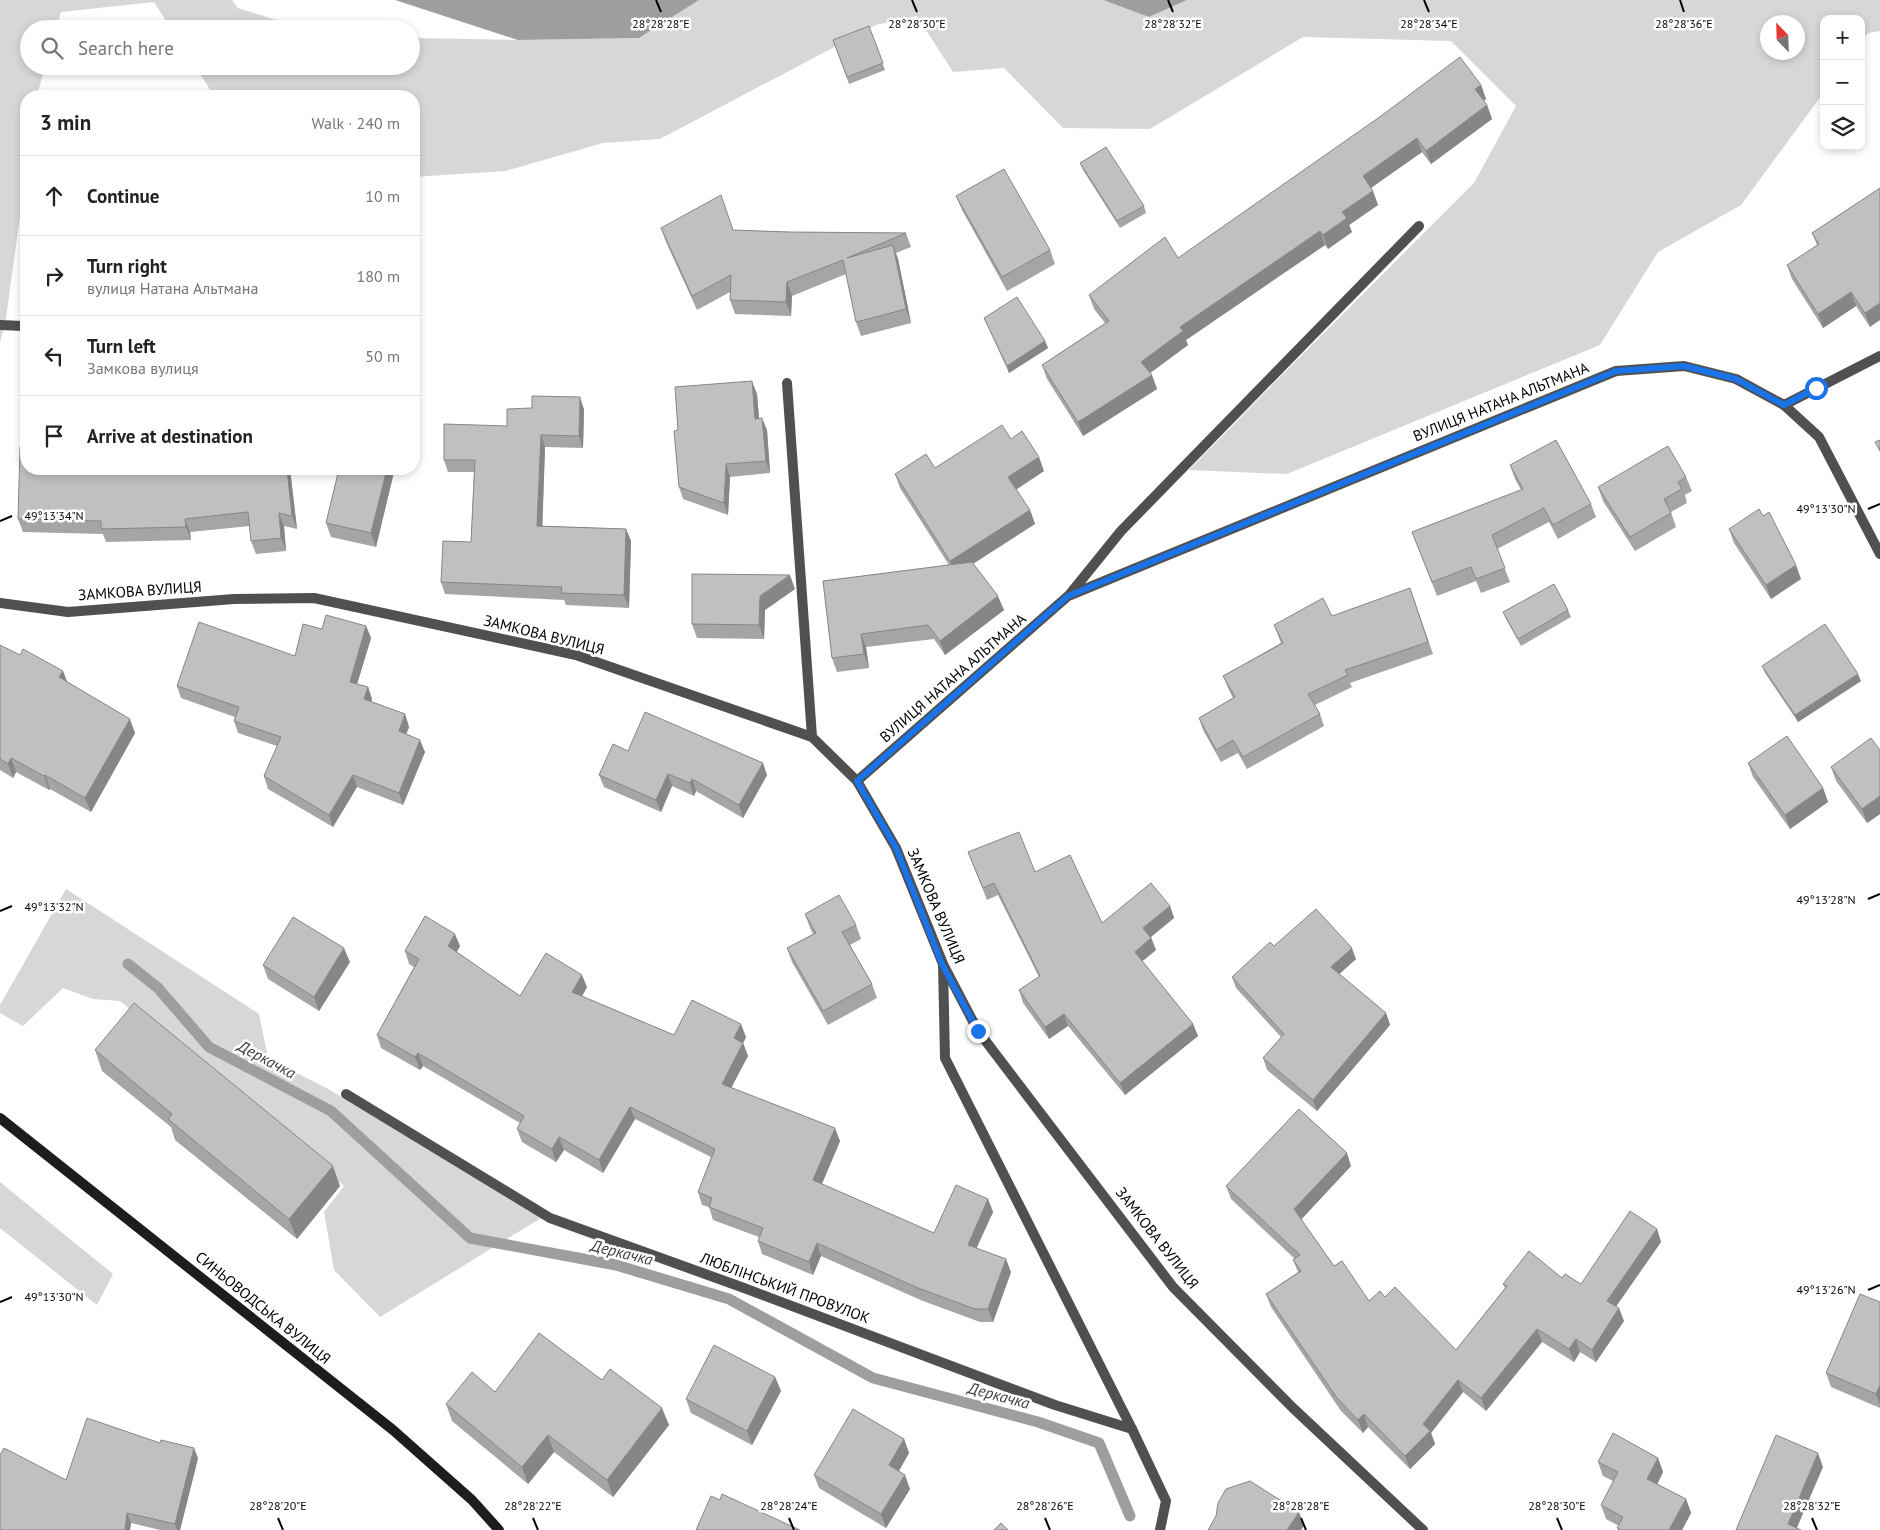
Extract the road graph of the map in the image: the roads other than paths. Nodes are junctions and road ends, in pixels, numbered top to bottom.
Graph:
1 (1419, 226) dead end
2 (0, 325) edge
3 (20, 326) edge
4 (1880, 356) edge
5 (786, 383) dead end
6 (1784, 405) junction
7 (1880, 554) edge
8 (1068, 596) junction
9 (0, 604) edge
10 (812, 737) junction
11 (857, 781) junction
12 (942, 964) junction
13 (346, 1094) dead end
14 (0, 1118) edge
15 (1132, 1430) junction
16 (499, 1530) edge
17 (1160, 1530) edge
18 (1423, 1530) edge

1 - 8 street, ВУЛИЦЯ НАТАНА АЛЬТМАНА
2 - 3 street
4 - 6 street
5 - 10 street
6 - 7 street, ВУЛИЦЯ НАТАНА АЛЬТМАНА
6 - 8 street, ВУЛИЦЯ НАТАНА АЛЬТМАНА
8 - 11 street, ВУЛИЦЯ НАТАНА АЛЬТМАНА
9 - 10 street, ЗАМКОВА ВУЛИЦЯ
10 - 11 street, ЗАМКОВА ВУЛИЦЯ
11 - 12 street, ЗАМКОВА ВУЛИЦЯ
12 - 15 street
12 - 18 street, ЗАМКОВА ВУЛИЦЯ
13 - 15 street, ЛЮБЛІНСЬКИЙ ПРОВУЛОК
14 - 16 main road, СИНЬОВОДСЬКА ВУЛИЦЯ
15 - 17 street

